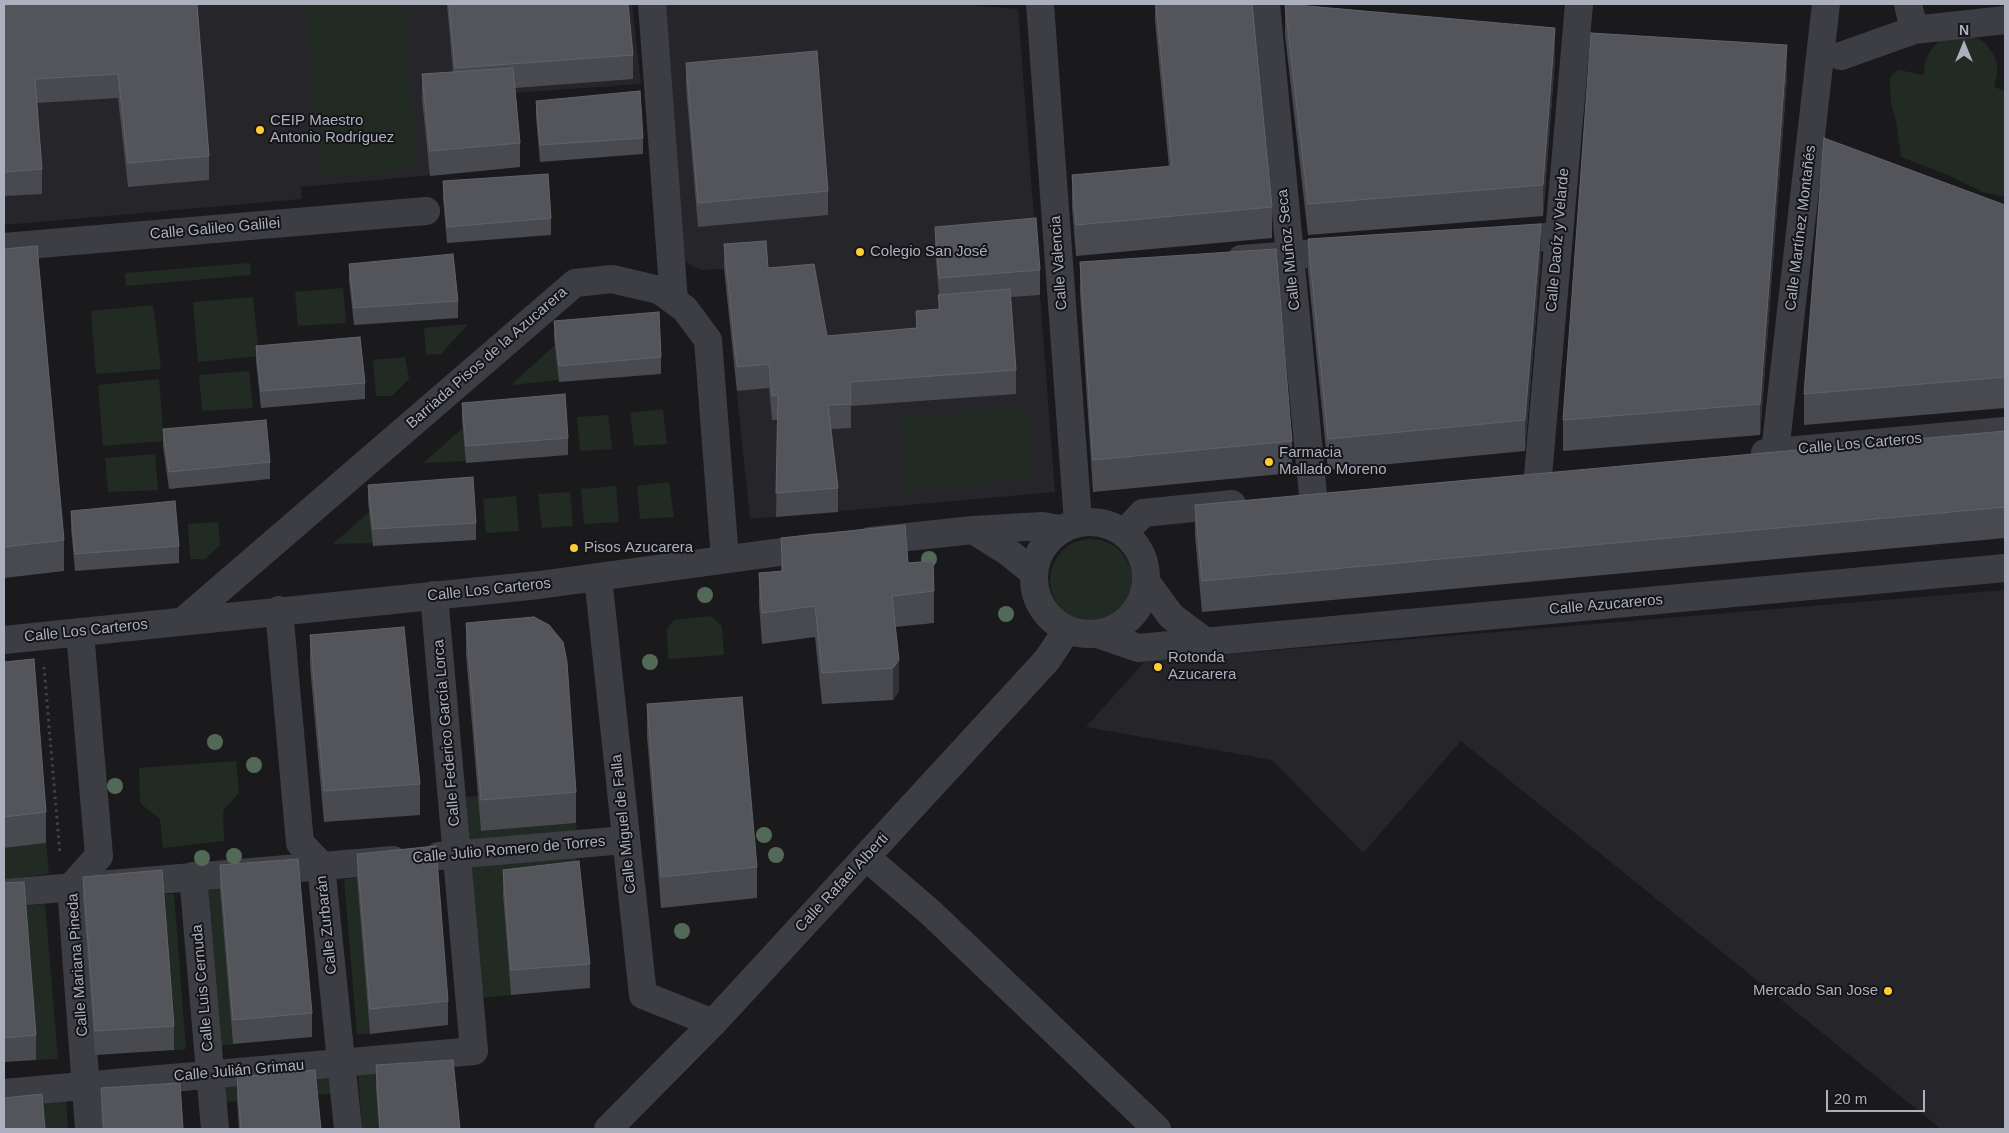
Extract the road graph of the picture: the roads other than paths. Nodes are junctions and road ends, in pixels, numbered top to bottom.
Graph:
1 (652, 4) edge
2 (1040, 4) edge
3 (1266, 4) edge
4 (1578, 4) edge
5 (1826, 4) edge
6 (1908, 4) edge
7 (2005, 20) edge
8 (1914, 30) junction
9 (1841, 56) dead end
10 (1810, 142) junction
11 (1836, 152) edge
12 (426, 211) dead end
13 (1559, 236) junction
14 (1479, 242) edge
15 (4, 247) edge
16 (1369, 250) edge
17 (1289, 255) junction
18 (1213, 261) edge
19 (1088, 271) edge
20 (1060, 273) junction
21 (674, 301) junction
22 (2005, 431) edge
23 (1775, 452) junction
24 (1736, 456) edge
25 (1509, 479) edge
26 (1343, 493) edge
27 (1313, 496) junction
28 (1285, 498) edge
29 (1257, 501) edge
30 (1069, 526) junction
31 (973, 530) junction
32 (1124, 532) junction
33 (725, 559) junction
34 (2005, 568) edge
35 (1033, 572) junction
36 (598, 577) junction
37 (1147, 583) junction
38 (434, 595) junction
39 (279, 610) junction
40 (183, 621) junction
41 (1067, 630) junction
42 (80, 632) junction
43 (1098, 634) junction
44 (4, 640) edge
45 (1206, 642) junction
46 (625, 840) junction
47 (458, 854) junction
48 (866, 857) junction
49 (321, 866) junction
50 (193, 876) junction
51 (71, 887) junction
52 (4, 893) edge
53 (713, 1023) junction
54 (474, 1051) joint
55 (341, 1062) junction
56 (210, 1073) junction
57 (86, 1084) junction
58 (4, 1093) edge
59 (89, 1129) edge
60 (215, 1129) edge
61 (348, 1129) edge
62 (608, 1129) edge
63 (1157, 1129) edge

1 - 21 street
2 - 20 street, Calle Valencia
3 - 17 street, Calle Muñoz Seca
4 - 13 street, Calle Daoíz y Velarde
5 - 10 street, Calle Martínez Montañés
6 - 8 street
7 - 8 street
8 - 9 street
10 - 11 street
10 - 23 street, Calle Martínez Montañés
12 - 15 street, Calle Galileo Galilei
13 - 14 street
13 - 25 street, Calle Daoíz y Velarde
16 - 17 street
17 - 18 street
17 - 27 street, Calle Muñoz Seca
19 - 20 street
20 - 30 street, Calle Valencia
21 - 33 street, Barriada Pisos de la Azucarera
21 - 40 street, Barriada Pisos de la Azucarera
22 - 23 street, Calle Los Carteros
23 - 24 street, Calle Los Carteros
26 - 27 street
27 - 28 street
29 - 32 street
30 - 31 street, Calle Los Carteros
30 - 32 street
30 - 35 street
31 - 33 street, Calle Los Carteros
31 - 35 street
32 - 37 street
33 - 36 street, Calle Los Carteros
34 - 45 street, Calle Azucareros
35 - 41 street
36 - 38 street, Calle Los Carteros
36 - 46 street, Calle Miguel de Falla
37 - 43 street
37 - 45 street
38 - 39 street, Calle Los Carteros
38 - 47 street, Calle Federico García Lorca
39 - 40 street, Calle Los Carteros
39 - 49 street, Calle Zurbarán
40 - 42 street, Calle Los Carteros
41 - 43 street
41 - 48 street, Calle Rafael Alberti
42 - 44 street, Calle Los Carteros
42 - 51 street, Calle Mariana Pineda
43 - 45 street, Calle Azucareros
46 - 47 street, Calle Julio Romero de Torres
46 - 53 street, Calle Miguel de Falla
47 - 49 street, Calle Julio Romero de Torres
47 - 54 street, Calle Federico García Lorca
48 - 53 street, Calle Rafael Alberti
48 - 63 street
49 - 50 street, Calle Julio Romero de Torres
49 - 55 street, Calle Zurbarán
50 - 51 street, Calle Julio Romero de Torres
50 - 56 street, Calle Luis Cernuda
51 - 52 street, Calle Julio Romero de Torres
51 - 57 street, Calle Mariana Pineda
53 - 62 street, Calle Rafael Alberti
54 - 55 street, Calle Julián Grimau
55 - 56 street, Calle Julián Grimau
55 - 61 street, Calle Zurbarán
56 - 57 street, Calle Julián Grimau
56 - 60 street, Calle Luis Cernuda
57 - 58 street, Calle Julián Grimau
57 - 59 street, Calle Mariana Pineda

